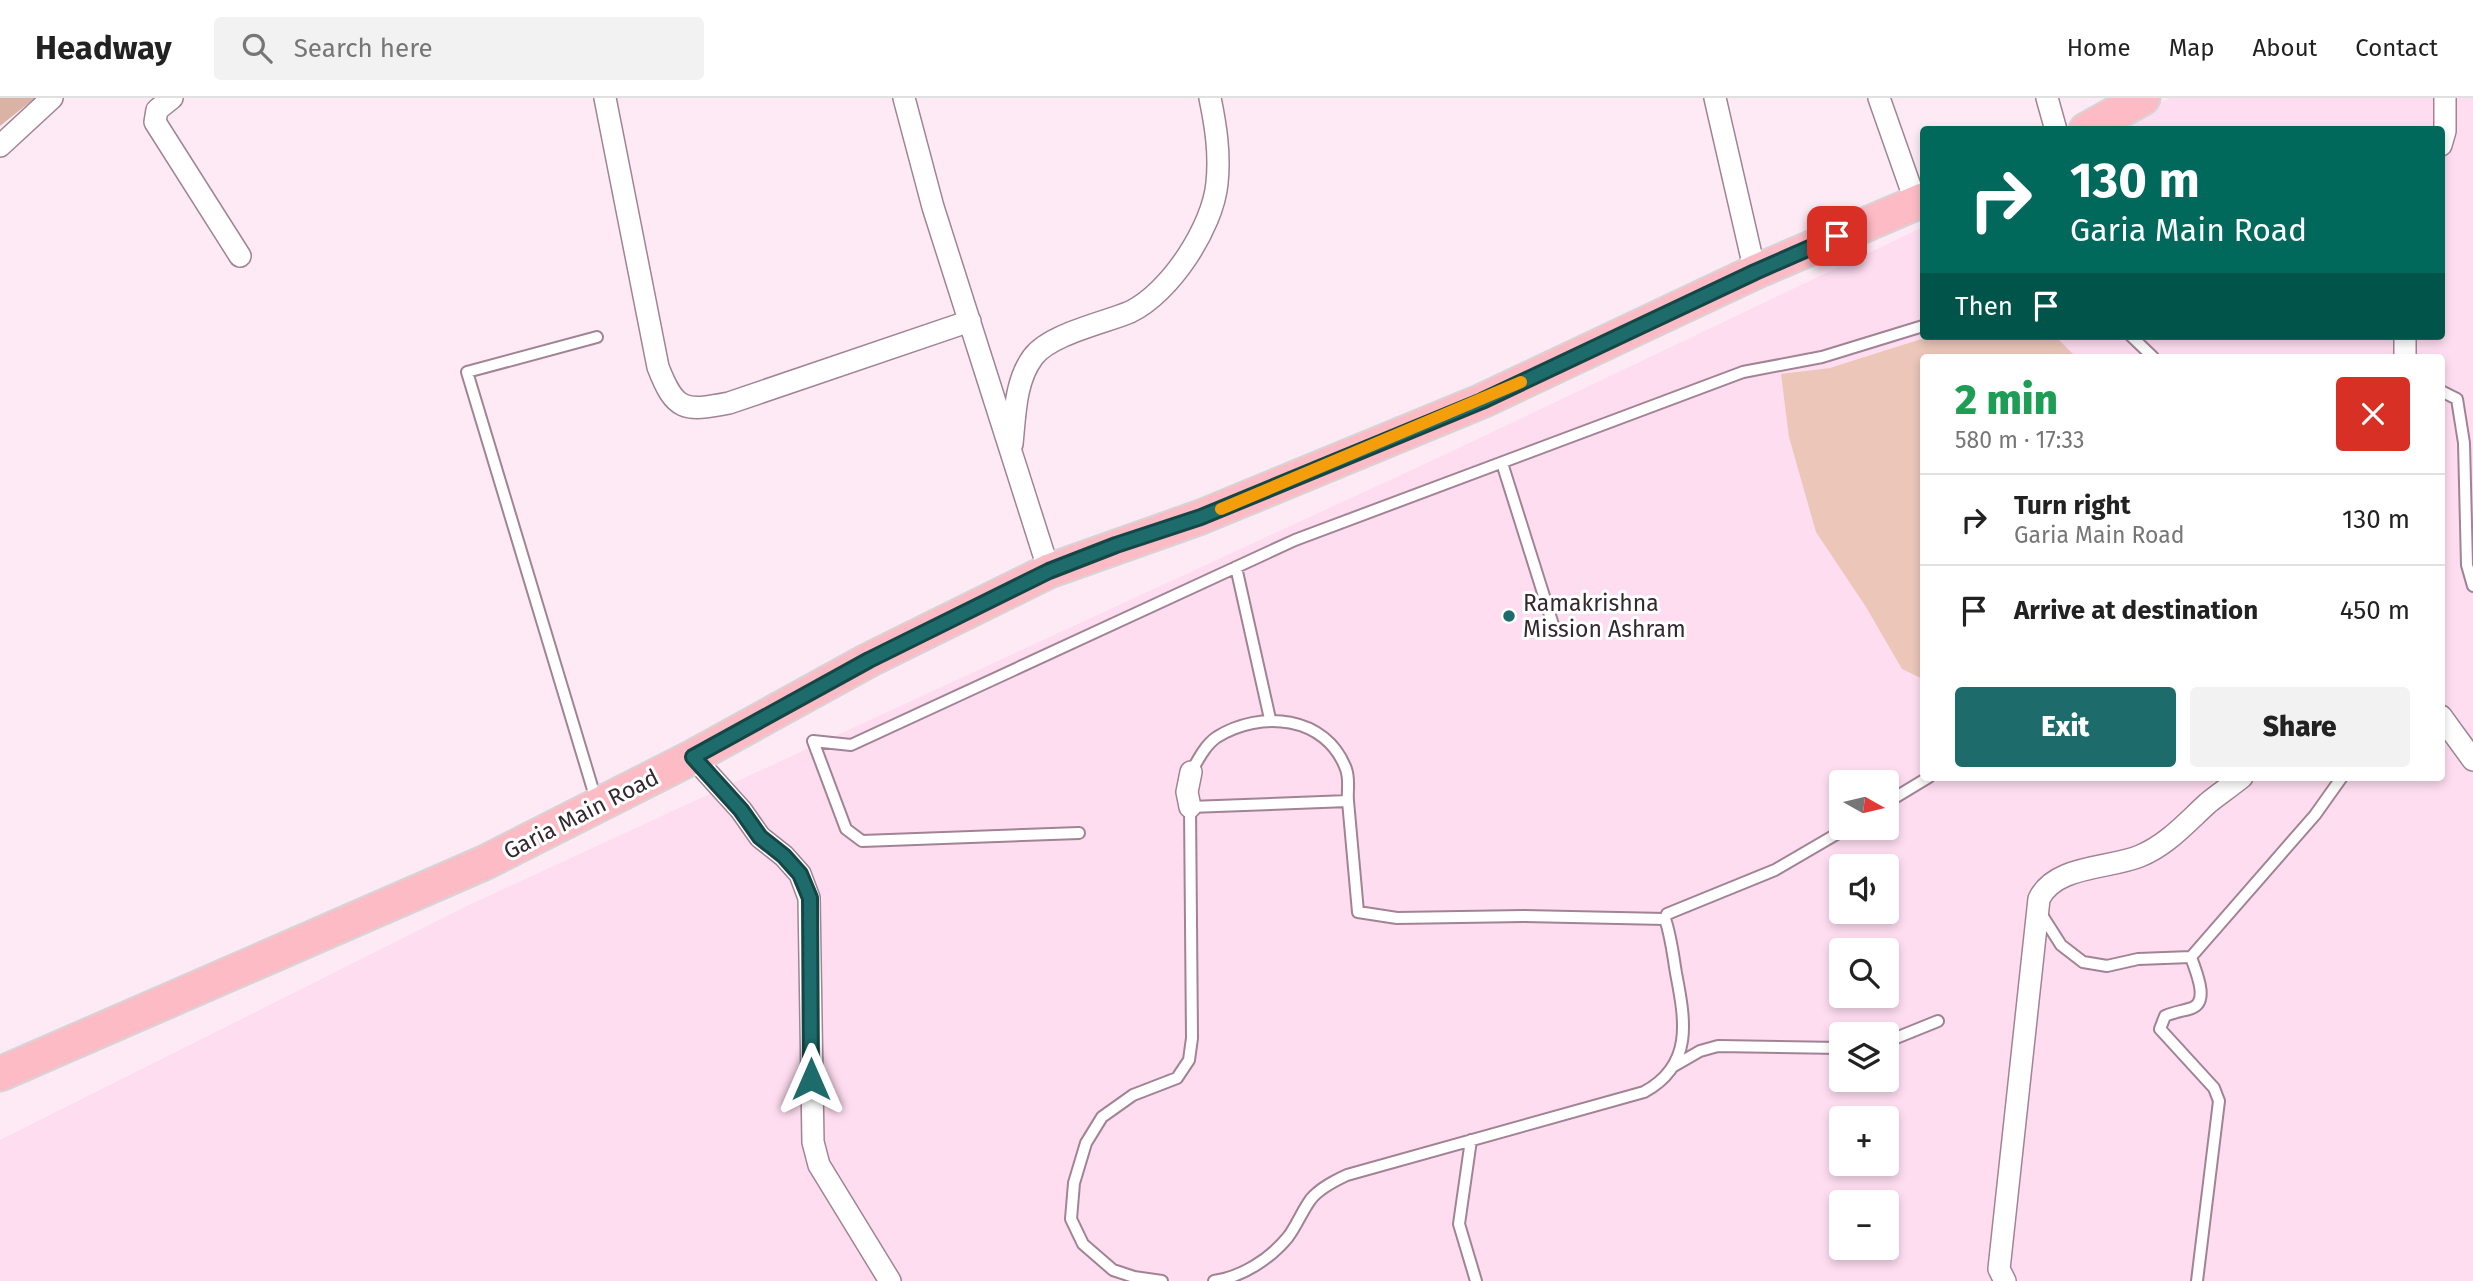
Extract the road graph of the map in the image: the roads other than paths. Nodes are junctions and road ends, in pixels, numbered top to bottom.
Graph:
1 (52, 98) edge
2 (172, 98) edge
3 (605, 98) edge
4 (904, 98) edge
5 (1210, 98) edge
6 (1715, 98) edge
7 (1879, 98) edge
8 (2047, 98) edge
9 (2143, 98) edge
10 (2445, 98) edge
11 (2055, 126) edge
12 (2094, 126) edge
13 (2445, 126) edge
14 (0, 146) edge
15 (1919, 202) edge
16 (240, 256) dead end
17 (1755, 272) junction
18 (970, 321) junction
19 (1920, 327) edge
20 (597, 337) dead end
21 (2135, 340) edge
22 (2150, 354) edge
23 (2445, 393) edge
24 (1011, 457) junction
25 (1502, 463) junction
26 (1236, 567) junction
27 (1049, 571) junction
28 (2473, 586) edge
29 (1555, 631) dead end
30 (1270, 719) junction
31 (2445, 722) edge
32 (693, 757) junction
33 (2473, 760) edge
34 (1191, 772) joint
35 (1922, 781) edge
36 (2237, 781) edge
37 (2339, 781) edge
38 (1899, 795) edge
39 (1348, 801) junction
40 (598, 806) junction
41 (1191, 807) junction
42 (1079, 833) dead end
43 (1829, 838) edge
44 (2039, 910) junction
45 (1665, 919) junction
46 (2191, 957) junction
47 (1938, 1021) dead end
48 (1899, 1037) edge
49 (1829, 1048) edge
50 (1674, 1066) junction
51 (0, 1074) edge
52 (1471, 1140) junction
53 (890, 1281) edge
54 (1161, 1281) edge
55 (1214, 1281) edge
56 (1476, 1281) edge
57 (2005, 1281) edge
58 (2197, 1281) edge

1 - 14 street
2 - 16 street
3 - 18 street
4 - 18 street
5 - 24 street
6 - 17 street
7 - 15 street
8 - 11 street
9 - 12 main road
10 - 13 street
15 - 17 main road, Garia Main Road
17 - 27 main road, Garia Main Road
18 - 24 street
19 - 25 lane
20 - 40 lane
21 - 22 lane
23 - 28 lane
24 - 27 street
25 - 26 lane
25 - 29 lane
26 - 30 lane
26 - 42 lane
27 - 32 main road, Garia Main Road
30 - 34 lane
30 - 39 lane
31 - 33 street
32 - 40 main road, Garia Main Road
32 - 53 street
34 - 41 street
35 - 38 lane
36 - 44 street
37 - 46 lane
39 - 41 lane
39 - 45 lane
40 - 51 main road, Garia Main Road
41 - 54 lane
43 - 45 lane
44 - 46 lane
44 - 57 street
45 - 50 lane
46 - 58 lane
47 - 48 lane
49 - 50 lane
50 - 52 lane
52 - 55 lane
52 - 56 lane

